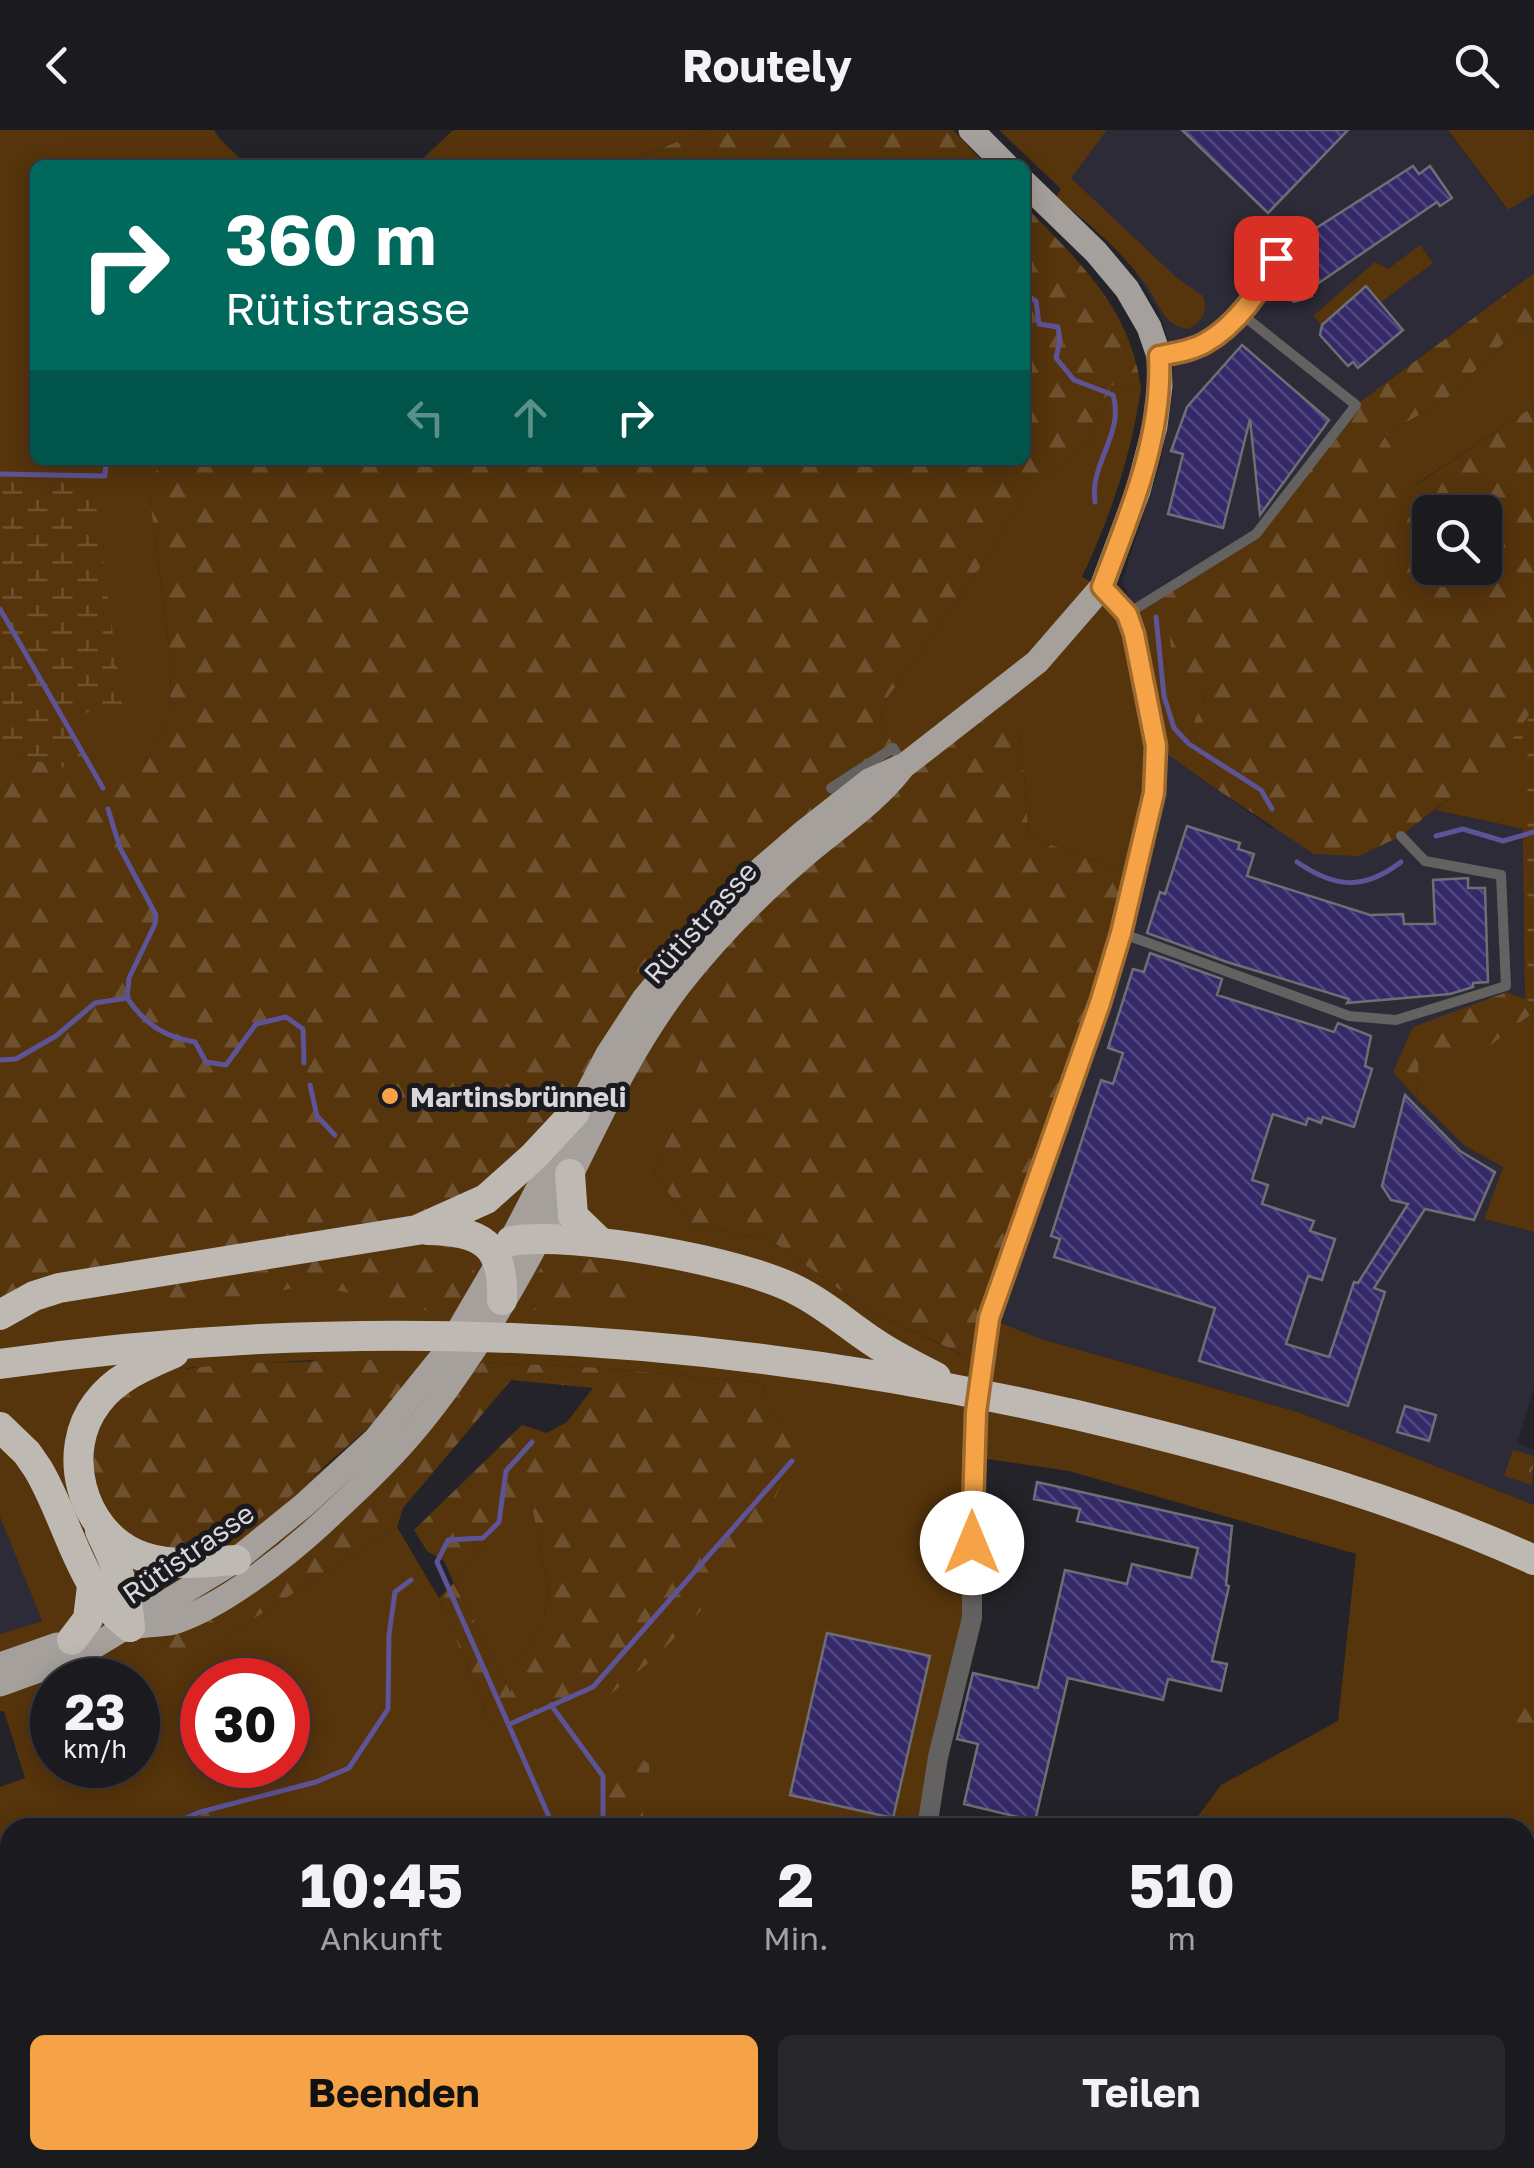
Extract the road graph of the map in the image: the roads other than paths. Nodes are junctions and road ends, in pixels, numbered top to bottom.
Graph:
1 (971, 130) edge
2 (1001, 160) edge
3 (1030, 188) edge
4 (1288, 232) dead end
5 (1240, 313) junction
6 (1159, 356) junction
7 (1102, 587) junction
8 (1127, 614) junction
9 (905, 765) junction
10 (831, 788) dead end
11 (1402, 836) dead end
12 (1121, 933) junction
13 (575, 1112) junction
14 (570, 1174) junction
15 (417, 1230) junction
16 (600, 1242) junction
17 (507, 1273) junction
18 (0, 1315) edge
19 (198, 1343) junction
20 (0, 1364) edge
21 (959, 1390) junction
22 (430, 1392) junction
23 (0, 1427) edge
24 (93, 1516) junction
25 (236, 1560) junction
26 (1534, 1560) edge
27 (92, 1586) junction
28 (130, 1627) junction
29 (72, 1640) junction
30 (0, 1664) edge
31 (0, 1684) edge
32 (929, 1818) edge

1 - 2 main road
3 - 6 main road, Rütistrasse
4 - 5 street
5 - 6 street
5 - 8 lane
6 - 7 main road, Rütistrasse
7 - 8 street
7 - 9 main road, Rütistrasse
8 - 12 street
9 - 10 lane
9 - 13 main road, Rütistrasse
9 - 14 main road, Rütistrasse
11 - 12 lane
12 - 32 street
13 - 15 highway
13 - 17 main road, Rütistrasse
14 - 16 highway
14 - 17 main road, Rütistrasse
15 - 17 highway
15 - 18 highway
16 - 17 highway
16 - 21 highway
17 - 22 main road, Rütistrasse
19 - 20 highway
19 - 21 highway
19 - 24 highway
21 - 26 highway
22 - 25 main road, Rütistrasse
22 - 28 main road, Rütistrasse
23 - 27 highway
24 - 25 highway
24 - 28 highway
25 - 28 main road, Rütistrasse
27 - 28 highway
27 - 29 highway
28 - 29 main road
28 - 31 main road
29 - 30 main road

